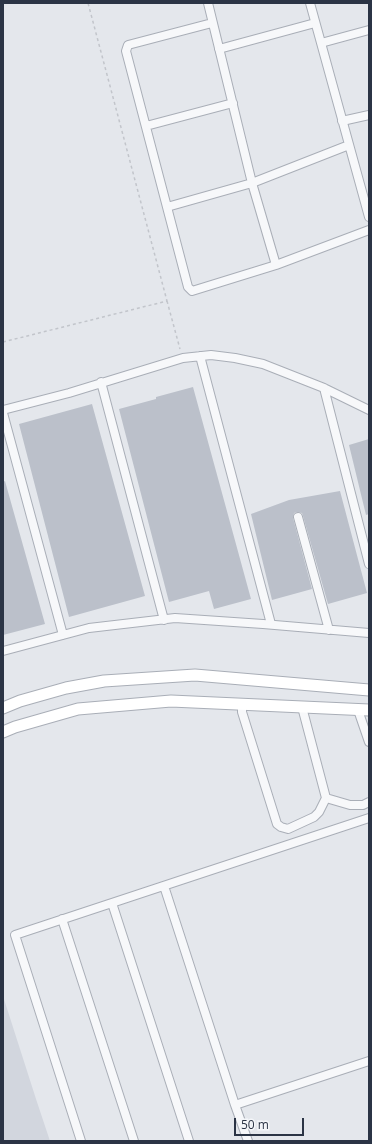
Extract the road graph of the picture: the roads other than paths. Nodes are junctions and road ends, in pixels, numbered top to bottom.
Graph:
1 (208, 3) edge
2 (310, 3) edge
3 (212, 23) junction
4 (315, 23) junction
5 (369, 30) edge
6 (321, 43) junction
7 (219, 49) junction
8 (233, 103) junction
9 (369, 115) edge
10 (342, 121) junction
11 (146, 126) junction
12 (349, 145) junction
13 (252, 183) junction
14 (167, 208) junction
15 (369, 218) edge
16 (369, 230) edge
17 (276, 265) junction
18 (200, 356) junction
19 (101, 382) junction
20 (324, 388) junction
21 (3, 410) edge
22 (369, 410) edge
23 (3, 413) edge
24 (298, 517) dead end
25 (369, 564) edge
26 (164, 620) junction
27 (271, 624) junction
28 (330, 630) junction
29 (369, 633) edge
30 (63, 635) junction
31 (3, 651) edge
32 (369, 690) edge
33 (242, 704) junction
34 (302, 707) junction
35 (3, 708) edge
36 (364, 710) edge
37 (3, 732) edge
38 (369, 742) edge
39 (326, 798) junction
40 (369, 802) edge
41 (369, 818) edge
42 (164, 886) junction
43 (112, 903) junction
44 (62, 919) junction
45 (369, 1061) edge
46 (236, 1105) junction
47 (81, 1141) edge
48 (134, 1141) edge
49 (189, 1141) edge
50 (248, 1141) edge

1 - 3 street
2 - 4 street
3 - 7 street
3 - 11 street
4 - 6 street
4 - 7 street
5 - 6 street
6 - 10 street
7 - 8 street
8 - 11 street
8 - 13 street
9 - 10 street
10 - 12 street
11 - 14 street
12 - 13 street
12 - 15 street
13 - 14 street
13 - 17 street
14 - 17 street
16 - 17 street
18 - 19 street
18 - 20 street
18 - 27 street
19 - 21 street
19 - 26 street
20 - 22 street
20 - 25 street
23 - 30 street
24 - 28 street
26 - 27 street
26 - 30 street
27 - 28 street
28 - 29 street
30 - 31 street
32 - 35 street
33 - 34 street
33 - 37 street
33 - 39 street
34 - 36 street
34 - 39 street
36 - 38 street
39 - 40 street
41 - 42 street
42 - 43 street
42 - 46 street
43 - 44 street
43 - 49 street
44 - 47 street
44 - 48 street
45 - 46 street
46 - 50 street

